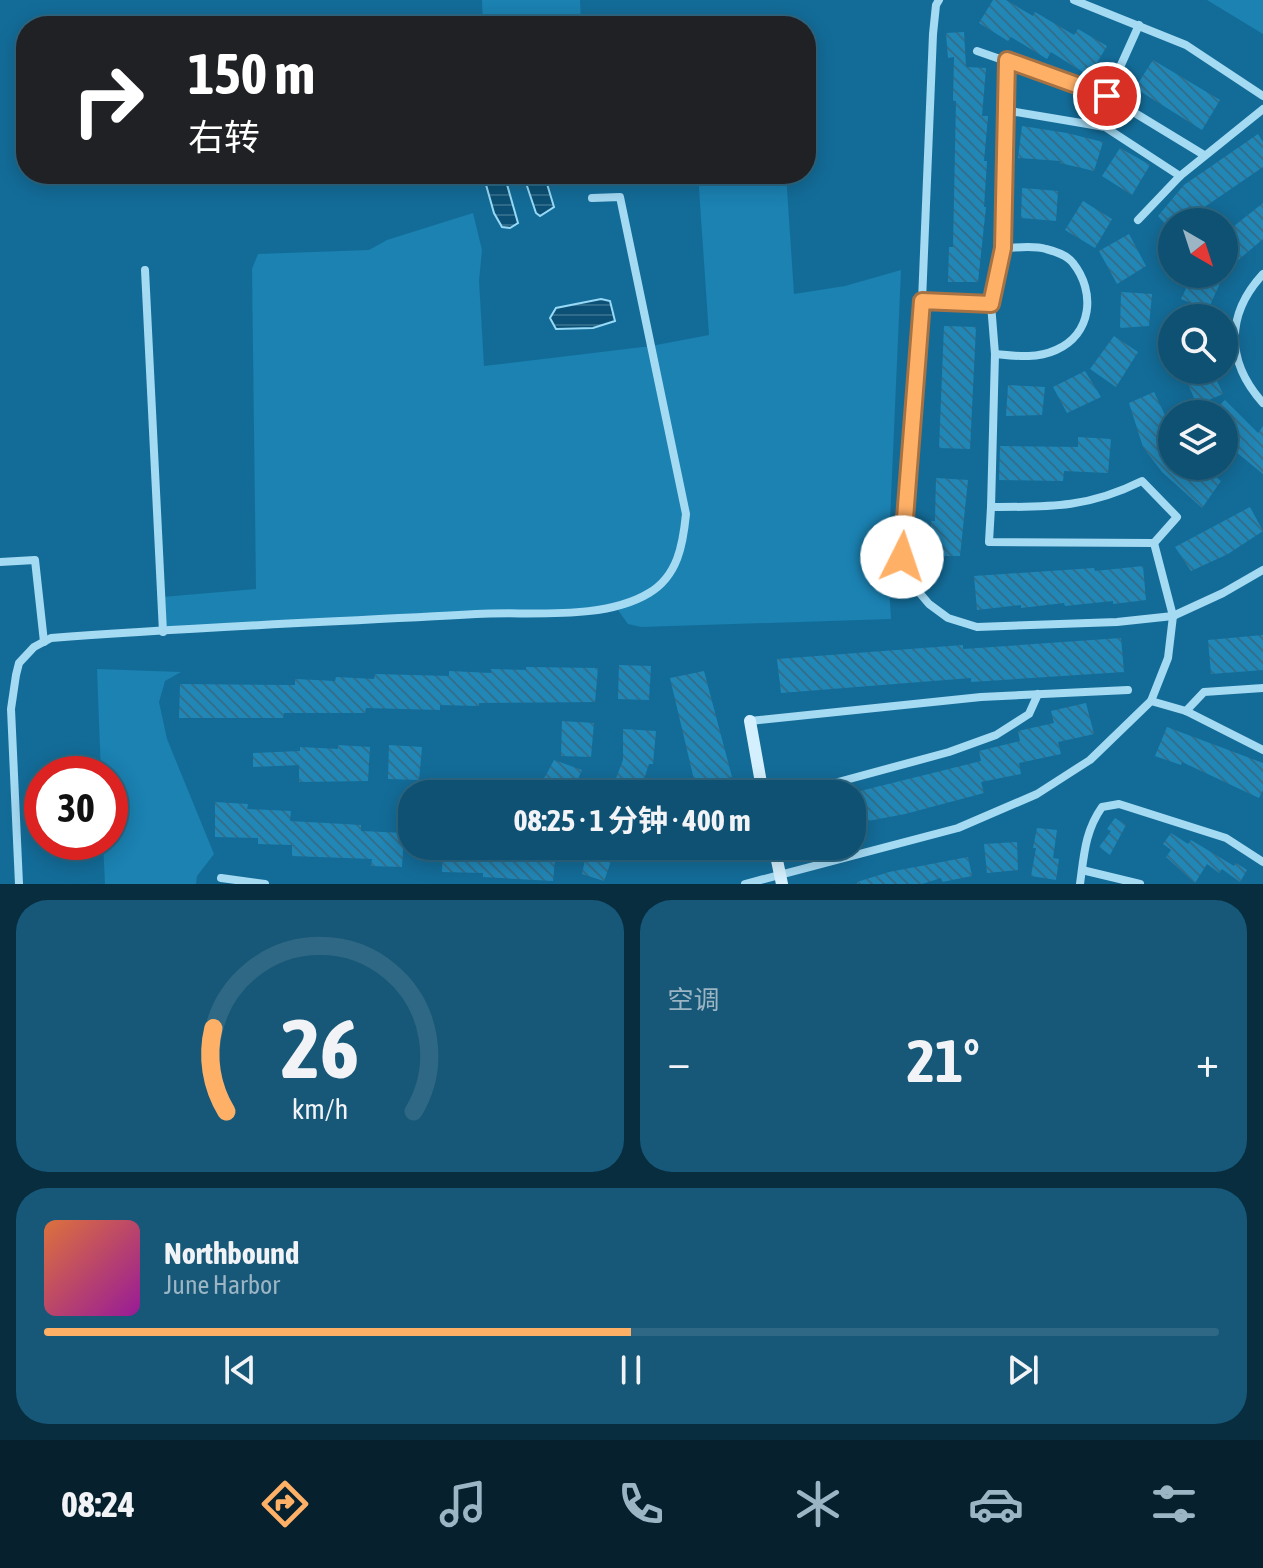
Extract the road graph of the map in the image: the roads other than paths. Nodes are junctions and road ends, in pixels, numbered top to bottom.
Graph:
1 (939, 0) edge
2 (1074, 0) edge
3 (1139, 25) junction
4 (977, 51) dead end
5 (1007, 60) junction
6 (1107, 96) junction
7 (1263, 96) edge
8 (1263, 109) edge
9 (1004, 110) junction
10 (1204, 155) junction
11 (1180, 176) junction
12 (592, 198) dead end
13 (1138, 220) dead end
14 (1003, 248) junction
15 (145, 270) dead end
16 (1263, 274) edge
17 (922, 301) junction
18 (991, 304) junction
19 (995, 354) junction
20 (1263, 403) edge
21 (991, 507) junction
22 (1154, 543) junction
23 (0, 562) edge
24 (1263, 570) edge
25 (1173, 616) junction
26 (163, 632) junction
27 (44, 642) junction
28 (1263, 688) edge
29 (1128, 690) dead end
30 (1038, 694) junction
31 (1151, 701) junction
32 (1186, 711) junction
33 (750, 721) joint
34 (1263, 750) edge
35 (761, 780) edge
36 (846, 780) edge
37 (1263, 862) edge
38 (1082, 870) junction
39 (221, 878) dead end
40 (781, 879) edge
41 (19, 884) edge
42 (265, 884) edge
43 (745, 884) edge
44 (1080, 884) edge
45 (1140, 884) edge

1 - 17 street
2 - 3 street
3 - 6 street
3 - 7 street
4 - 5 street
5 - 6 street
5 - 9 street
6 - 10 street
8 - 10 street
9 - 11 street
9 - 14 street
10 - 11 street
11 - 13 street
12 - 26 street
14 - 18 street
14 - 19 street
15 - 26 street
16 - 20 street
17 - 18 street
17 - 25 street
18 - 19 street
19 - 21 street
21 - 22 street
21 - 22 street
22 - 25 street
23 - 27 street
24 - 25 street
25 - 31 street
26 - 27 street
27 - 41 street
28 - 32 street
29 - 30 street
30 - 33 street
30 - 36 street
31 - 32 street
31 - 40 street
32 - 34 street
33 - 35 street
37 - 38 street
38 - 44 street
38 - 45 street
39 - 42 street
40 - 43 street

